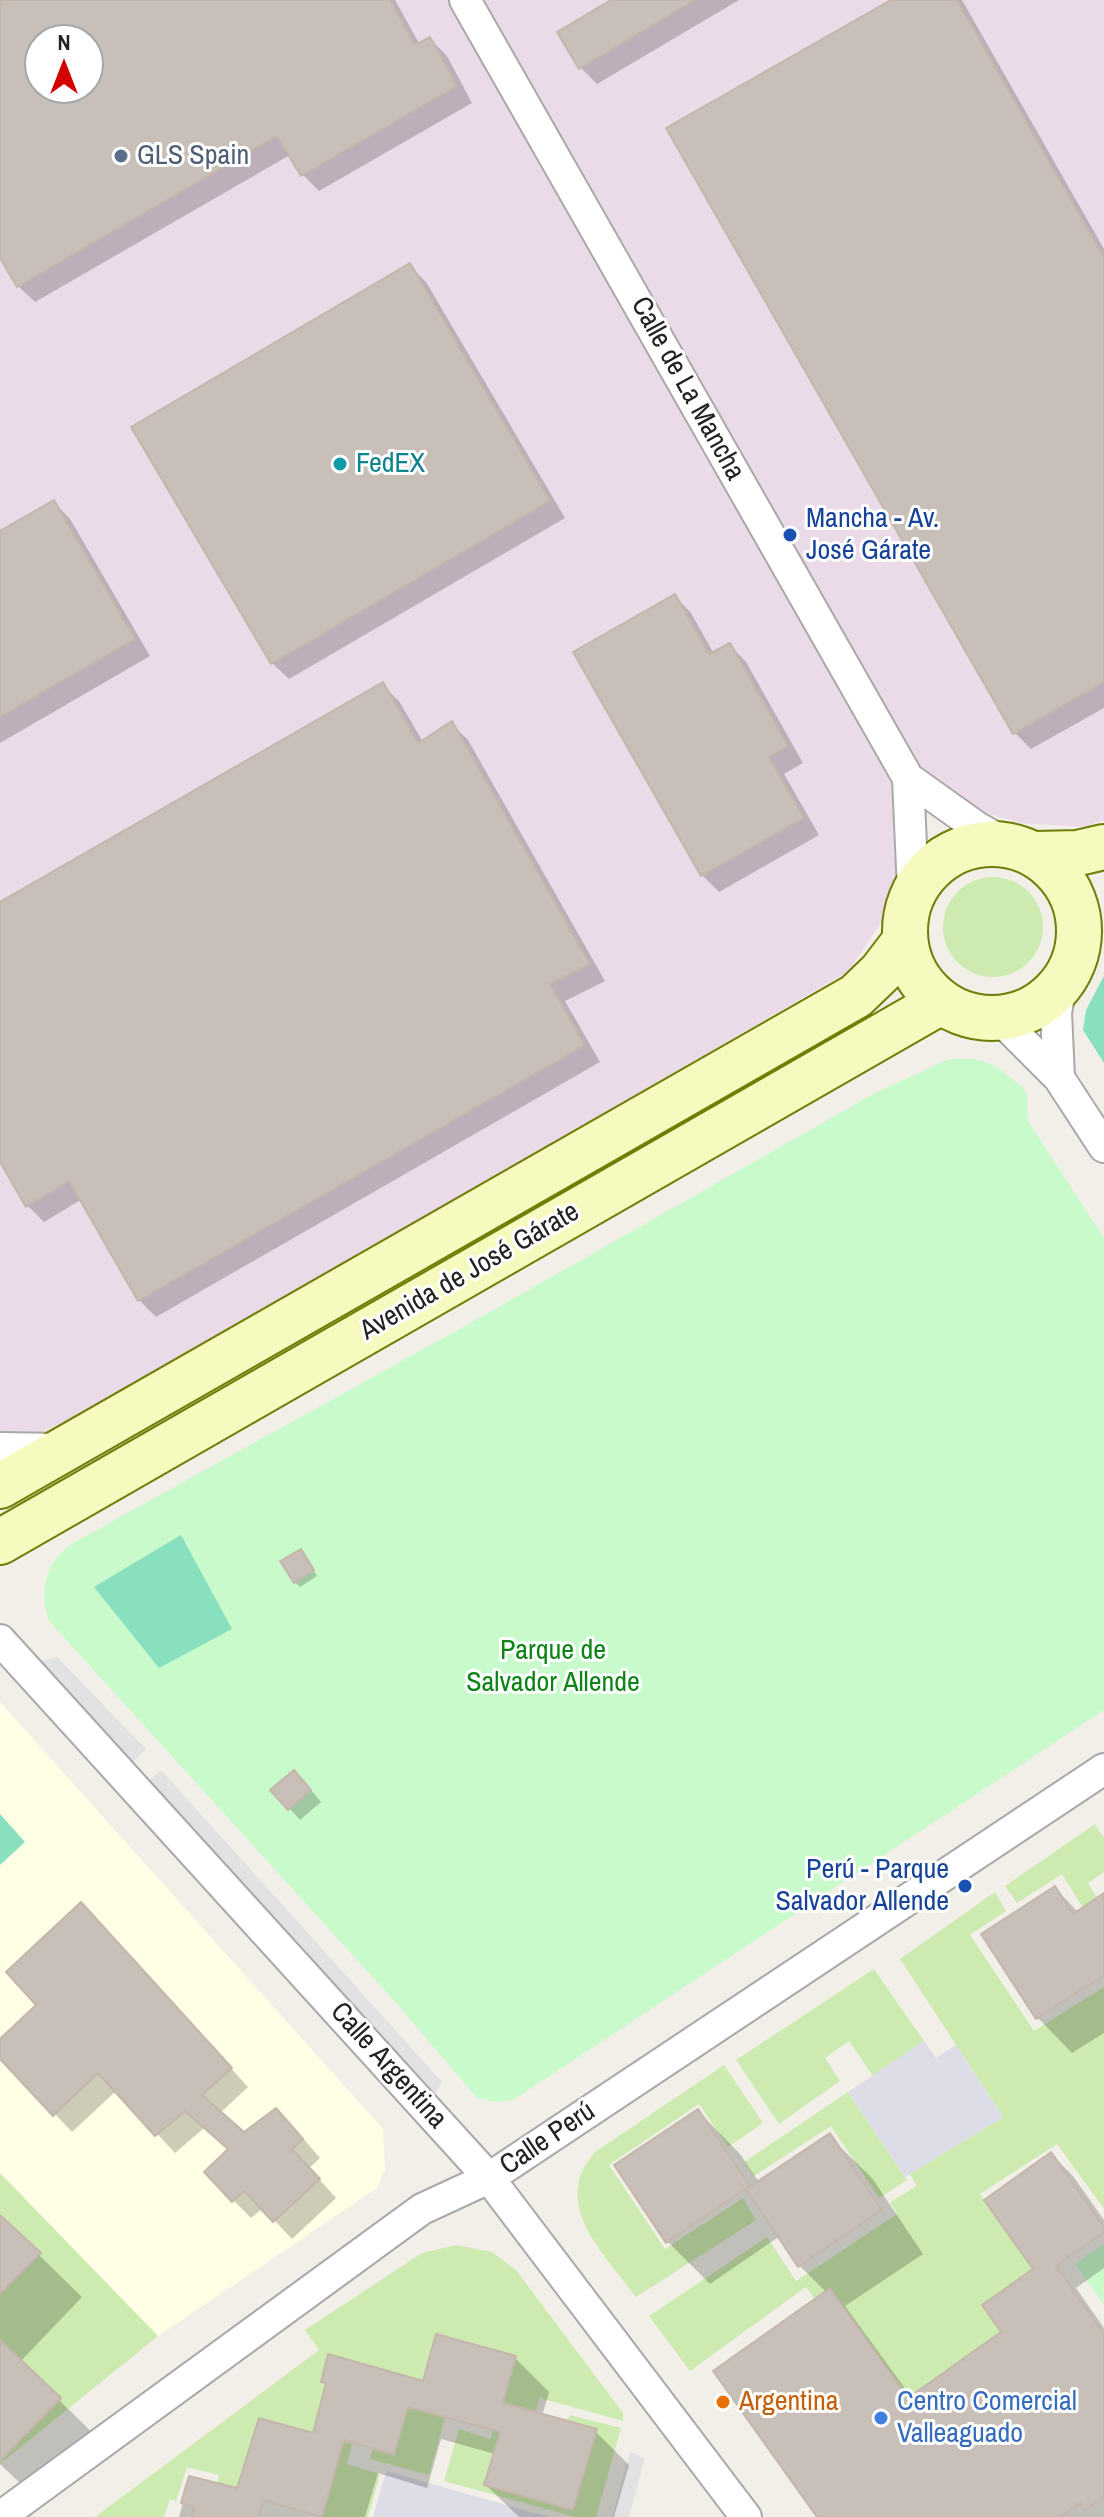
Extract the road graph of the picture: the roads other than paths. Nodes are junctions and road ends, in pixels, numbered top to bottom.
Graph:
1 (465, 0) edge
2 (908, 778) junction
3 (1104, 847) edge
4 (1021, 849) junction
5 (913, 891) junction
6 (1092, 921) edge
7 (904, 942) junction
8 (1062, 983) junction
9 (941, 1002) junction
10 (999, 1018) junction
11 (1059, 1078) junction
12 (1104, 1147) edge
13 (0, 1448) edge
14 (64, 1449) junction
15 (0, 1486) edge
16 (0, 1542) edge
17 (0, 1640) edge
18 (1104, 1769) edge
19 (489, 2178) junction
20 (0, 2517) edge
21 (746, 2517) edge

1 - 2 street, Calle de La Mancha
2 - 4 street, Calle de La Mancha
2 - 5 street, Calle de La Mancha
3 - 4 main road
4 - 5 main road
4 - 6 main road
5 - 7 main road
6 - 8 main road
7 - 9 main road
7 - 14 main road, Avenida de José Gárate
8 - 10 main road
8 - 11 street
9 - 10 main road
9 - 16 main road, Avenida de José Gárate
10 - 11 street
11 - 12 street
13 - 14 street
14 - 15 main road, Avenida de José Gárate
17 - 19 street, Calle Argentina
18 - 19 street, Calle Perú
19 - 20 street, Calle Perú
19 - 21 street, Calle Argentina

